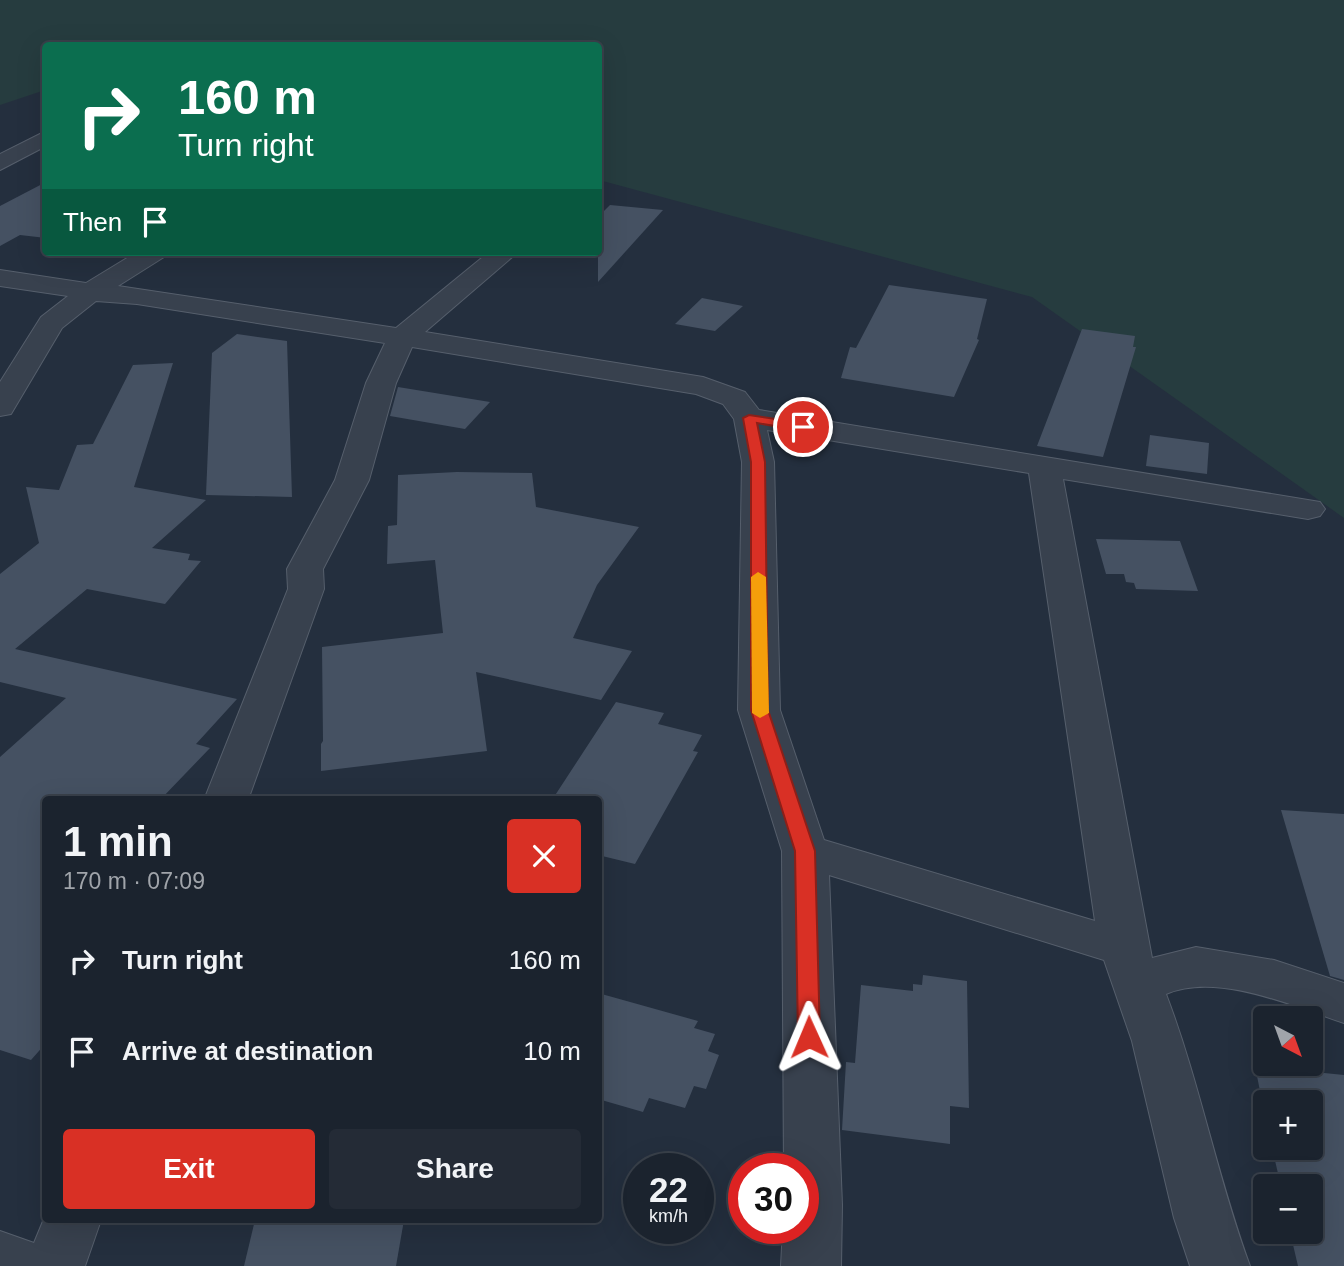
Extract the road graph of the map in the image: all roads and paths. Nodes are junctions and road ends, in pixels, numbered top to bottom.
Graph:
1 (42, 139) edge
2 (0, 163) edge
3 (148, 256) edge
4 (500, 256) edge
5 (0, 278) edge
6 (90, 292) junction
7 (402, 337) junction
8 (0, 407) edge
9 (749, 418) junction
10 (1044, 466) junction
11 (1308, 509) dead end
12 (228, 796) edge
13 (805, 851) junction
14 (1130, 967) junction
15 (1344, 1003) edge
16 (71, 1223) edge
17 (0, 1259) edge
18 (20, 1266) edge
19 (55, 1266) edge
20 (811, 1266) edge
21 (1220, 1266) edge

1 - 2 street
3 - 6 street
4 - 7 street
5 - 6 street
6 - 7 street
6 - 8 street
7 - 9 street
7 - 12 street
9 - 10 street
9 - 13 street
10 - 11 street
10 - 14 street
13 - 14 street
13 - 20 street
14 - 15 street
14 - 21 street
16 - 19 street
17 - 18 street

